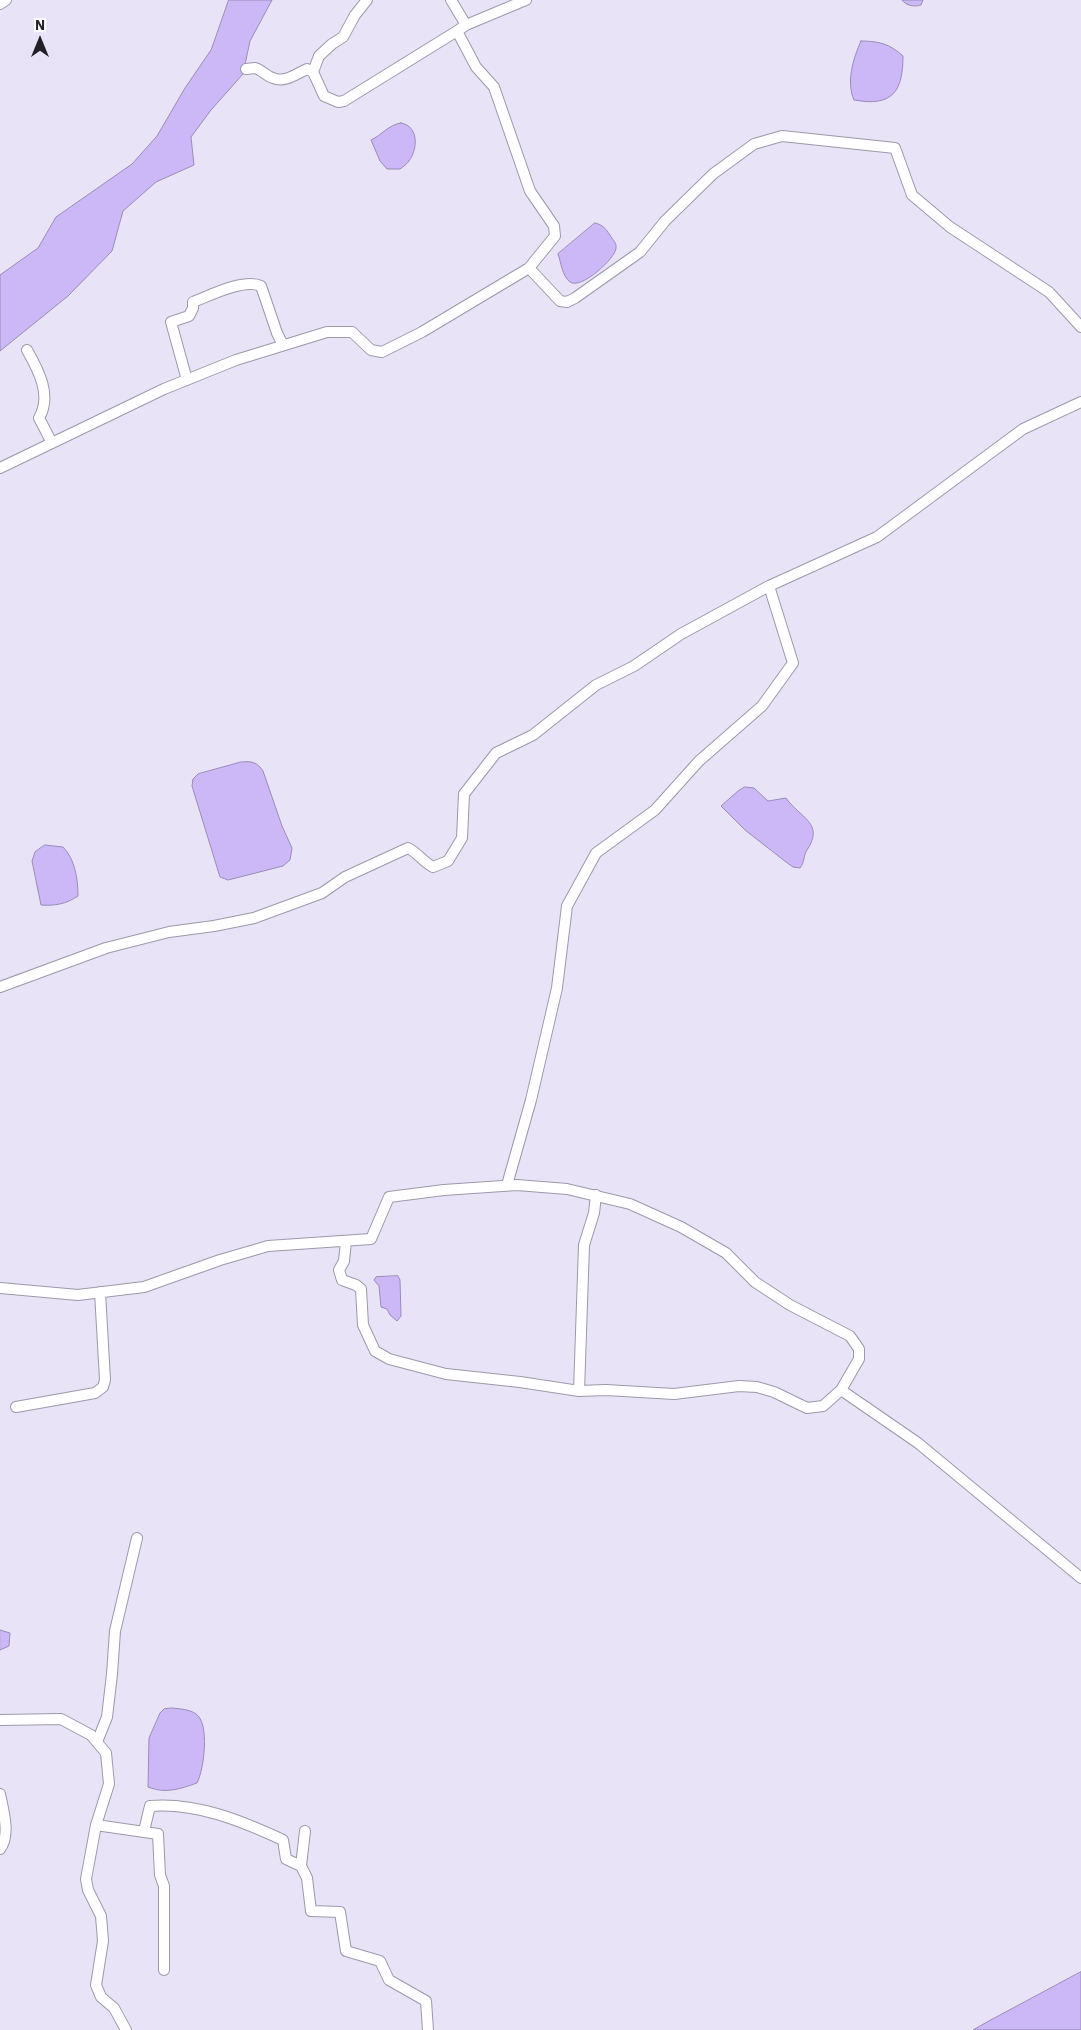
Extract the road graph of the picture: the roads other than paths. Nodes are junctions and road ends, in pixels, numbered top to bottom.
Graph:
1 (6, 0) edge
2 (367, 0) edge
3 (451, 0) edge
4 (526, 0) edge
5 (0, 4) edge
6 (462, 28) junction
7 (246, 69) dead end
8 (313, 72) junction
9 (529, 268) junction
10 (1081, 327) edge
11 (283, 345) junction
12 (27, 350) dead end
13 (187, 380) junction
14 (1081, 402) edge
15 (52, 443) junction
16 (0, 468) edge
17 (769, 586) junction
18 (0, 987) edge
19 (507, 1185) junction
20 (596, 1195) junction
21 (346, 1241) junction
22 (0, 1288) edge
23 (100, 1292) junction
24 (841, 1390) junction
25 (579, 1391) junction
26 (16, 1407) dead end
27 (137, 1538) dead end
28 (1081, 1578) edge
29 (0, 1720) edge
30 (97, 1742) junction
31 (0, 1794) edge
32 (96, 1825) junction
33 (144, 1831) junction
34 (305, 1831) dead end
35 (0, 1849) edge
36 (301, 1866) junction
37 (164, 1970) dead end
38 (126, 2030) edge
39 (428, 2030) edge

1 - 5 street
2 - 8 street
3 - 6 street
4 - 6 street
6 - 8 street
6 - 9 street
7 - 8 street
9 - 10 street
9 - 11 street
11 - 13 street
11 - 13 street
12 - 15 street
13 - 15 street
14 - 17 street
15 - 16 street
17 - 18 street
17 - 19 street
19 - 20 street
19 - 21 street
20 - 24 street
20 - 25 street
21 - 23 street
21 - 25 street
22 - 23 street
23 - 26 street
24 - 25 street
24 - 28 street
27 - 30 street
29 - 30 street
30 - 32 street
31 - 35 street
32 - 33 street
32 - 38 street
33 - 36 street
33 - 37 street
34 - 36 street
36 - 39 street

